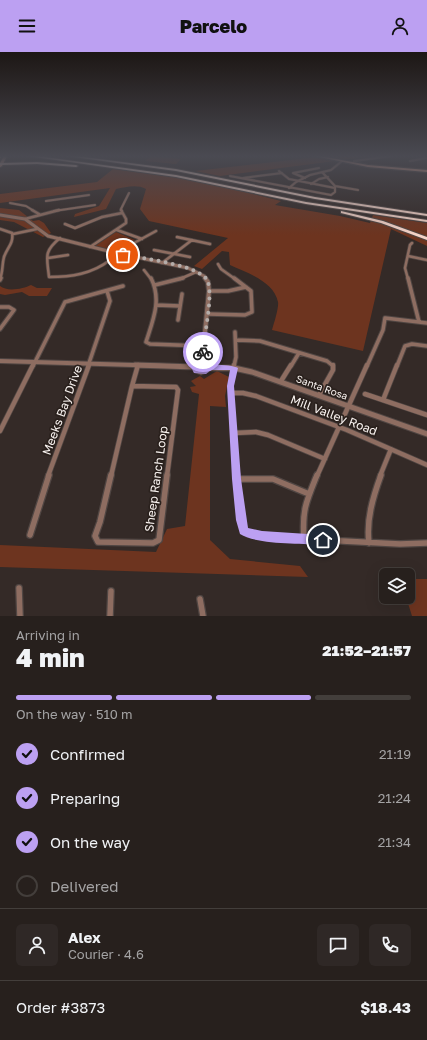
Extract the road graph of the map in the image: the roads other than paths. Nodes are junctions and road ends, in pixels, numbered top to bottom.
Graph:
1 (211, 182) edge
2 (240, 182) edge
3 (261, 182) edge
4 (296, 182) edge
5 (298, 182) edge
6 (314, 182) edge
7 (332, 182) edge
8 (311, 184) junction
9 (335, 187) junction
10 (289, 188) junction
11 (358, 190) dead end
12 (129, 193) dead end
13 (89, 195) dead end
14 (281, 198) junction
15 (315, 198) junction
16 (65, 199) junction
17 (46, 201) dead end
18 (10, 203) dead end
19 (95, 205) dead end
20 (68, 208) junction
21 (427, 212) edge
22 (122, 213) junction
23 (0, 214) edge
24 (39, 214) junction
25 (427, 215) edge
26 (24, 219) junction
27 (427, 221) edge
28 (65, 224) dead end
29 (0, 229) edge
30 (37, 229) junction
31 (117, 230) junction
32 (156, 231) dead end
33 (13, 234) junction
34 (177, 237) dead end
35 (60, 238) junction
36 (142, 239) junction
37 (427, 239) edge
38 (192, 240) junction
39 (412, 243) dead end
40 (210, 244) dead end
41 (90, 246) junction
42 (154, 250) dead end
43 (173, 253) junction
44 (120, 254) junction
45 (68, 255) dead end
46 (408, 256) junction
47 (190, 257) dead end
48 (48, 258) junction
49 (2, 259) edge
50 (110, 260) dead end
51 (427, 260) edge
52 (162, 262) junction
53 (218, 264) dead end
54 (144, 270) dead end
55 (196, 272) junction
56 (0, 280) edge
57 (154, 285) junction
58 (123, 286) dead end
59 (246, 287) junction
60 (209, 291) junction
61 (107, 292) junction
62 (182, 294) dead end
63 (156, 305) junction
64 (180, 306) junction
65 (0, 307) edge
66 (208, 314) junction
67 (178, 320) dead end
68 (419, 322) junction
69 (427, 323) edge
70 (0, 329) edge
71 (236, 332) dead end
72 (236, 340) junction
73 (203, 346) junction
74 (427, 346) edge
75 (299, 353) junction
76 (0, 361) edge
77 (36, 362) junction
78 (202, 362) junction
79 (89, 364) junction
80 (138, 365) junction
81 (194, 367) junction
82 (209, 368) junction
83 (234, 368) junction
84 (281, 381) junction
85 (132, 386) junction
86 (231, 393) junction
87 (365, 394) dead end
88 (319, 395) junction
89 (383, 400) junction
90 (349, 406) junction
91 (427, 415) edge
92 (339, 427) junction
93 (0, 431) edge
94 (234, 433) junction
95 (427, 434) edge
96 (390, 449) junction
97 (325, 459) junction
98 (427, 465) edge
99 (237, 479) junction
100 (309, 494) junction
101 (30, 535) dead end
102 (304, 539) junction
103 (369, 543) junction
104 (427, 543) edge
105 (20, 588) dead end
106 (111, 591) dead end
107 (200, 599) dead end
108 (20, 616) edge
109 (110, 616) edge
110 (203, 616) edge

1 - 14 highway
2 - 15 highway
3 - 10 street
4 - 10 street
5 - 8 street
6 - 8 street
7 - 9 street
8 - 9 street
9 - 10 street
9 - 11 street
12 - 22 street
13 - 16 street
14 - 27 highway
14 - 37 highway
15 - 21 highway
15 - 25 highway
16 - 17 street
16 - 20 street
18 - 24 street
19 - 20 street
20 - 24 street
22 - 28 street
22 - 31 street
23 - 26 street
24 - 26 street
26 - 30 street
29 - 33 street
30 - 33 street
30 - 35 street
31 - 36 street
31 - 41 street
32 - 36 street
33 - 49 street
34 - 38 street
35 - 41 street
35 - 48 street
36 - 44 street
38 - 40 street
38 - 43 street
39 - 46 street
41 - 44 street
42 - 43 street
43 - 47 street
43 - 52 street
44 - 52 street
45 - 48 street
46 - 51 street
46 - 68 street
48 - 50 street
49 - 56 street
52 - 55 street
53 - 59 street
54 - 57 street
55 - 57 street
55 - 60 street
57 - 63 street
58 - 61 street
59 - 60 street
59 - 66 street
60 - 66 street
61 - 77 street
61 - 79 street, Meeks Bay Drive
62 - 64 street
63 - 64 street
63 - 73 street
64 - 67 street
65 - 70 street
66 - 73 street
68 - 69 street
68 - 90 street
71 - 72 street
72 - 75 street
72 - 83 street
73 - 78 street
74 - 89 street
75 - 84 street
75 - 88 street
76 - 77 street
77 - 79 street
77 - 93 street
78 - 81 street
78 - 82 street
79 - 80 street
79 - 101 street, Meeks Bay Drive
80 - 81 street
80 - 85 street, Sheep Ranch Loop
81 - 82 street
82 - 83 street, Santa Rosa
83 - 84 street, Santa Rosa
83 - 86 street
84 - 88 street, Santa Rosa
85 - 85 street, Sheep Ranch Loop
86 - 92 street, Mill Valley Road
86 - 94 street
87 - 89 street
88 - 90 street, Santa Rosa
89 - 91 street
90 - 92 street
90 - 95 street, Santa Rosa
92 - 96 street, Mill Valley Road
92 - 97 street
94 - 97 street
94 - 99 street
96 - 98 street, Mill Valley Road
96 - 103 street
97 - 100 street
99 - 100 street
99 - 102 street
100 - 102 street
102 - 103 street
103 - 104 street
105 - 108 street
106 - 109 street
107 - 110 street

